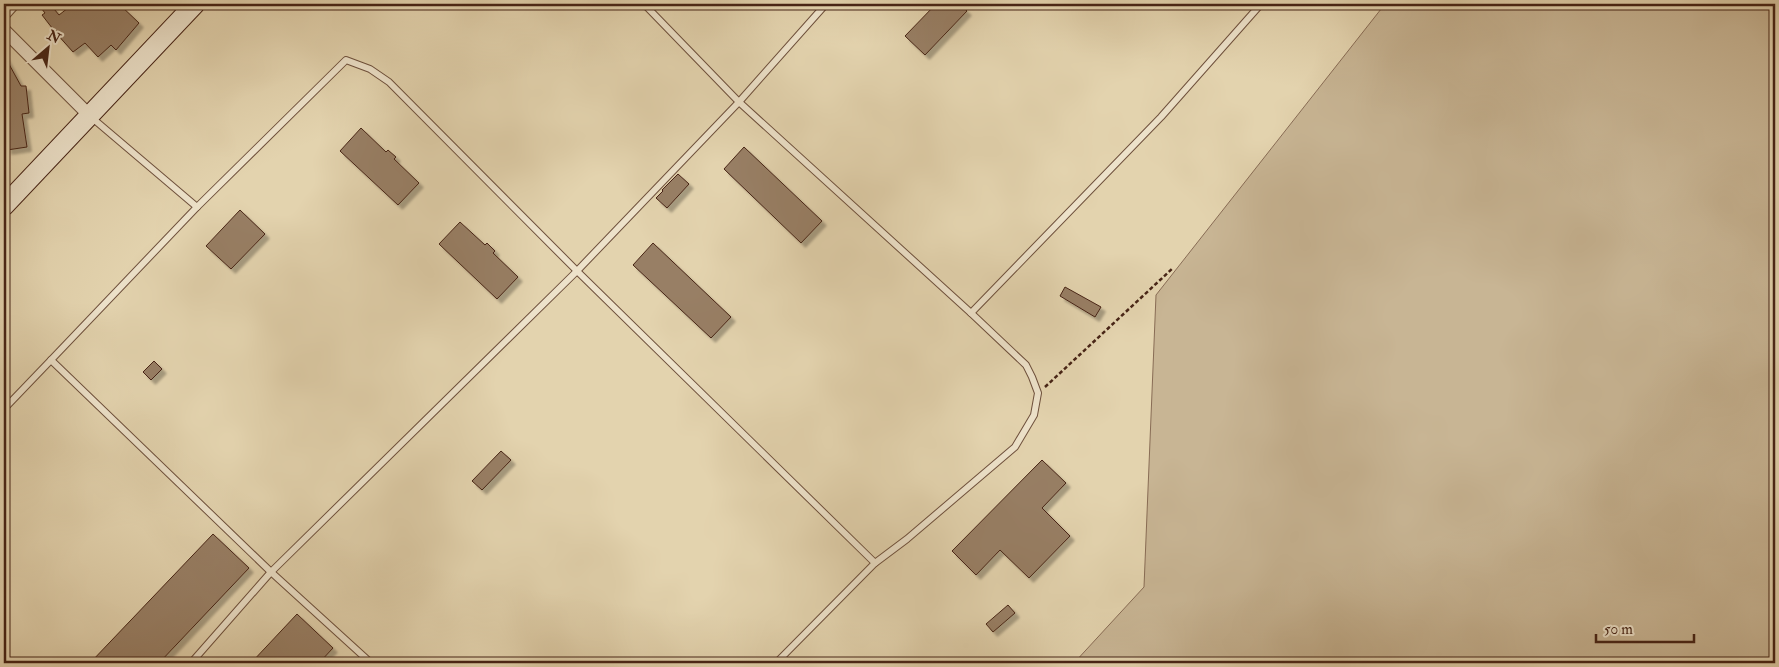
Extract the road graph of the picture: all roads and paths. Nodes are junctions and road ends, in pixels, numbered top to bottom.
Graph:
1 (14, 4) edge
2 (195, 4) edge
3 (644, 4) edge
4 (826, 4) edge
5 (1261, 4) edge
6 (4, 14) edge
7 (4, 30) edge
8 (739, 102) junction
9 (90, 116) junction
10 (4, 206) edge
11 (197, 207) junction
12 (1173, 268) dead end
13 (577, 271) junction
14 (972, 313) junction
15 (51, 360) junction
16 (1038, 393) junction
17 (4, 410) edge
18 (875, 563) junction
19 (271, 572) junction
20 (191, 663) edge
21 (371, 663) edge
22 (776, 663) edge

1 - 6 street
2 - 9 main road
3 - 8 lane
4 - 8 lane
5 - 14 lane
7 - 9 street
8 - 13 lane
8 - 14 lane
9 - 10 main road
9 - 11 lane
11 - 13 lane
11 - 15 lane
12 - 16 path
13 - 18 lane
13 - 19 lane
14 - 16 lane
15 - 17 lane
15 - 19 lane
16 - 18 lane
18 - 22 lane
19 - 20 lane
19 - 21 lane

